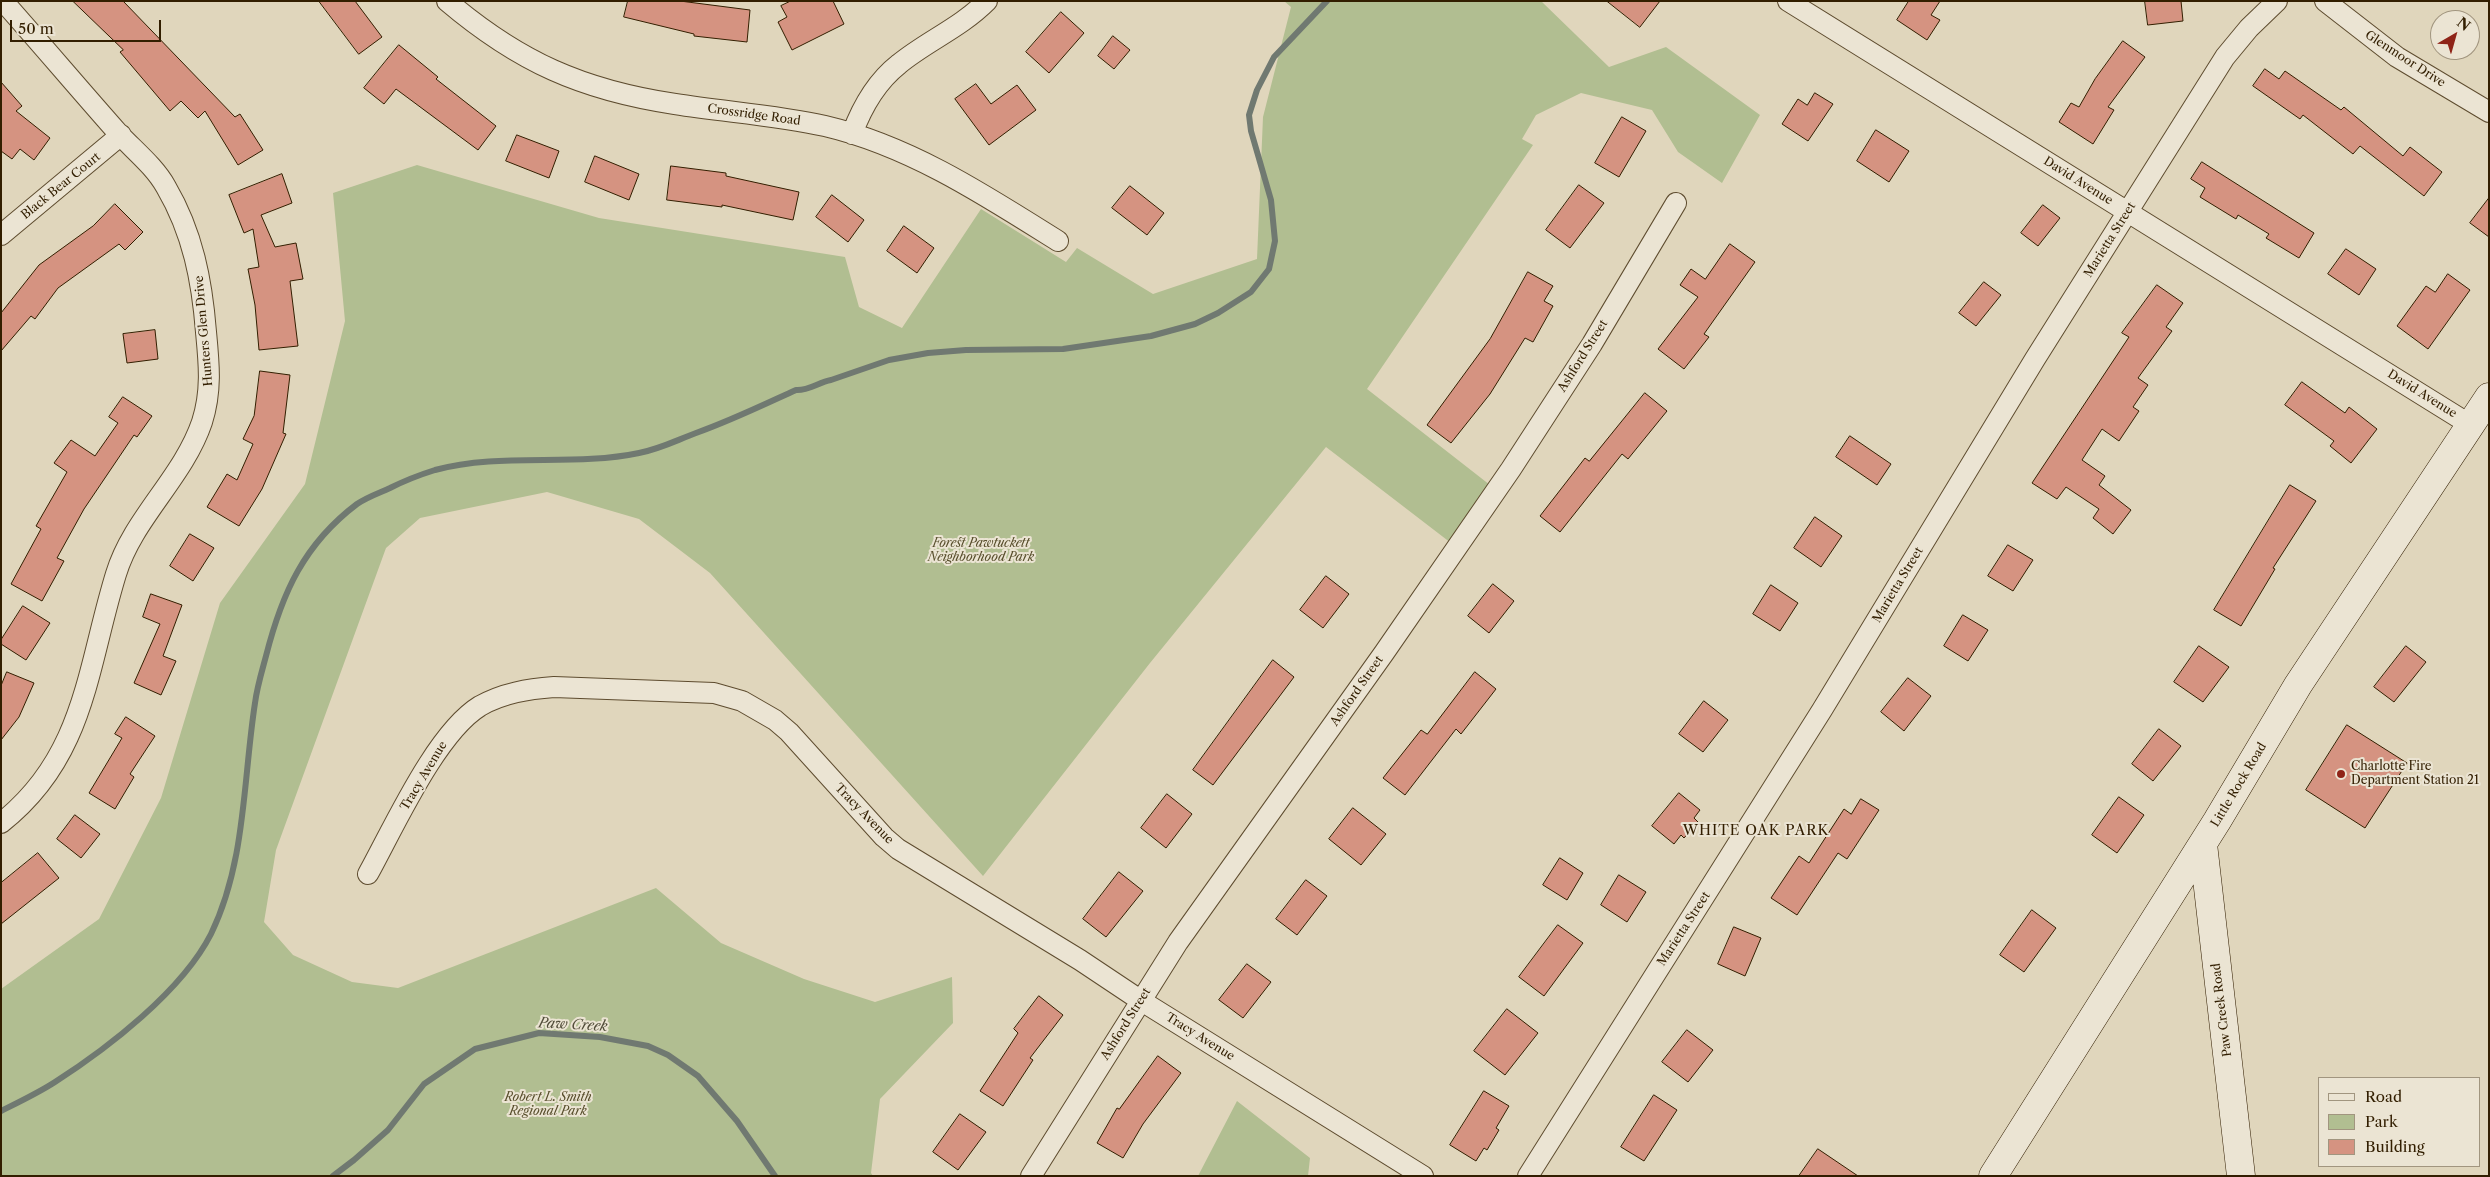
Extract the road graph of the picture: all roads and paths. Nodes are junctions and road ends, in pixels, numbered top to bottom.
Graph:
1 (3, 1) edge
2 (447, 1) edge
3 (986, 1) edge
4 (2277, 1) edge
5 (2325, 1) edge
6 (1793, 3) edge
7 (2489, 112) edge
8 (852, 134) junction
9 (121, 136) junction
10 (1676, 203) dead end
11 (2128, 212) junction
12 (1, 235) edge
13 (1058, 241) dead end
14 (2489, 397) edge
15 (2469, 424) junction
16 (1, 823) edge
17 (2203, 844) junction
18 (368, 874) dead end
19 (1140, 1000) junction
20 (1031, 1176) edge
21 (1423, 1176) edge
22 (1528, 1176) edge
23 (1993, 1176) edge
24 (2241, 1176) edge

1 - 9 street, Hunters Glen Drive
2 - 8 street, Crossridge Road
3 - 8 street
4 - 11 street, Marietta Street
5 - 7 street, Glenmoor Drive
6 - 11 street, David Avenue
8 - 13 street, Crossridge Road
9 - 12 street, Black Bear Court
9 - 16 street, Hunters Glen Drive
10 - 19 street, Ashford Street
11 - 15 street, David Avenue
11 - 22 street, Marietta Street
14 - 15 main road, Little Rock Road
15 - 17 main road, Little Rock Road
17 - 23 main road, Little Rock Road
17 - 24 main road, Paw Creek Road
18 - 19 street, Tracy Avenue
19 - 20 street, Ashford Street
19 - 21 street, Tracy Avenue

